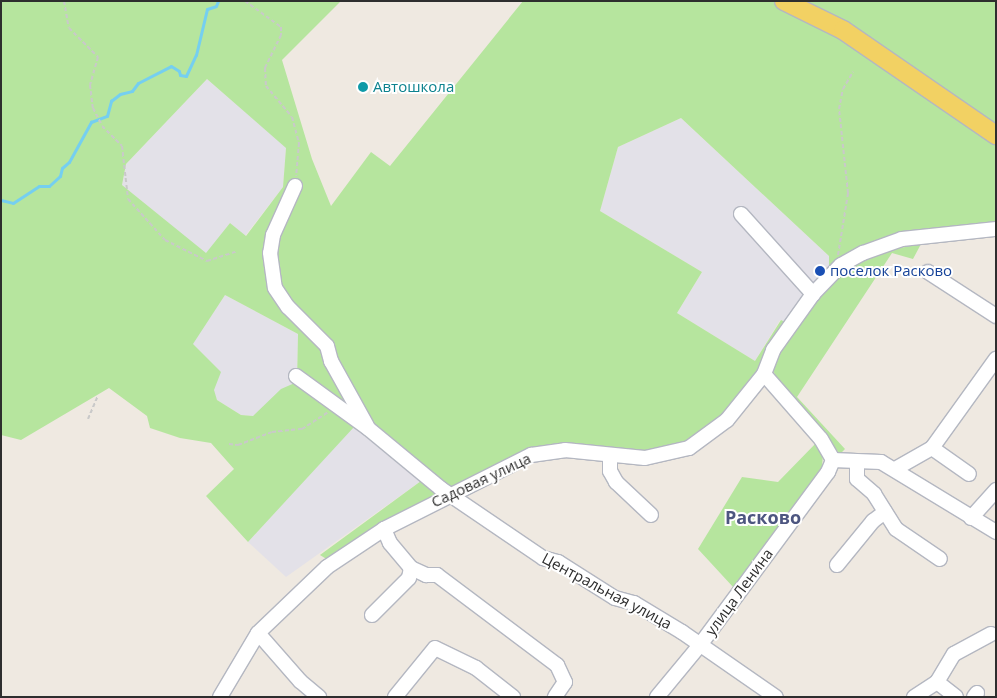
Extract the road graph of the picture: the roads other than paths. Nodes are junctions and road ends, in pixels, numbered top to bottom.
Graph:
1 (784, 1) edge
2 (996, 134) edge
3 (295, 186) road end
4 (741, 214) dead end
5 (996, 229) edge
6 (928, 272) dead end
7 (814, 294) junction
8 (996, 316) edge
9 (996, 359) edge
10 (764, 374) junction
11 (296, 376) dead end
12 (369, 429) junction
13 (932, 448) junction
14 (610, 455) junction
15 (833, 460) junction
16 (857, 462) junction
17 (895, 469) junction
18 (969, 474) dead end
19 (996, 490) edge
20 (451, 493) junction
21 (885, 512) junction
22 (651, 515) dead end
23 (971, 518) junction
24 (384, 529) junction
25 (996, 532) edge
26 (940, 559) dead end
27 (837, 565) dead end
28 (411, 568) junction
29 (372, 615) dead end
30 (258, 633) junction
31 (991, 634) dead end
32 (700, 645) junction
33 (937, 682) junction
34 (220, 697) edge
35 (319, 697) edge
36 (395, 697) edge
37 (513, 697) edge
38 (555, 697) edge
39 (657, 697) edge
40 (776, 697) edge
41 (914, 697) edge
42 (956, 697) edge

1 - 2 main road
3 - 12 street
4 - 7 street
5 - 7 street, Садовая улица
6 - 8 street
7 - 10 street, Садовая улица
9 - 13 street
10 - 14 street, Садовая улица
10 - 15 street
11 - 12 street, Центральная улица
12 - 20 street, Центральная улица
13 - 17 street
13 - 18 street
14 - 20 street, Садовая улица
14 - 22 street
15 - 16 street
15 - 32 street, улица Ленина
16 - 17 street
16 - 21 street
17 - 23 street
19 - 23 street
20 - 24 street, Садовая улица
20 - 32 street, Центральная улица
21 - 26 street
21 - 27 street
23 - 25 street
24 - 28 street
24 - 30 street, Садовая улица
28 - 29 street
28 - 38 street
30 - 34 street, Садовая улица
30 - 35 street
31 - 33 street
32 - 39 street, улица Ленина
32 - 40 street, Центральная улица
33 - 41 street
33 - 42 street
36 - 37 street

